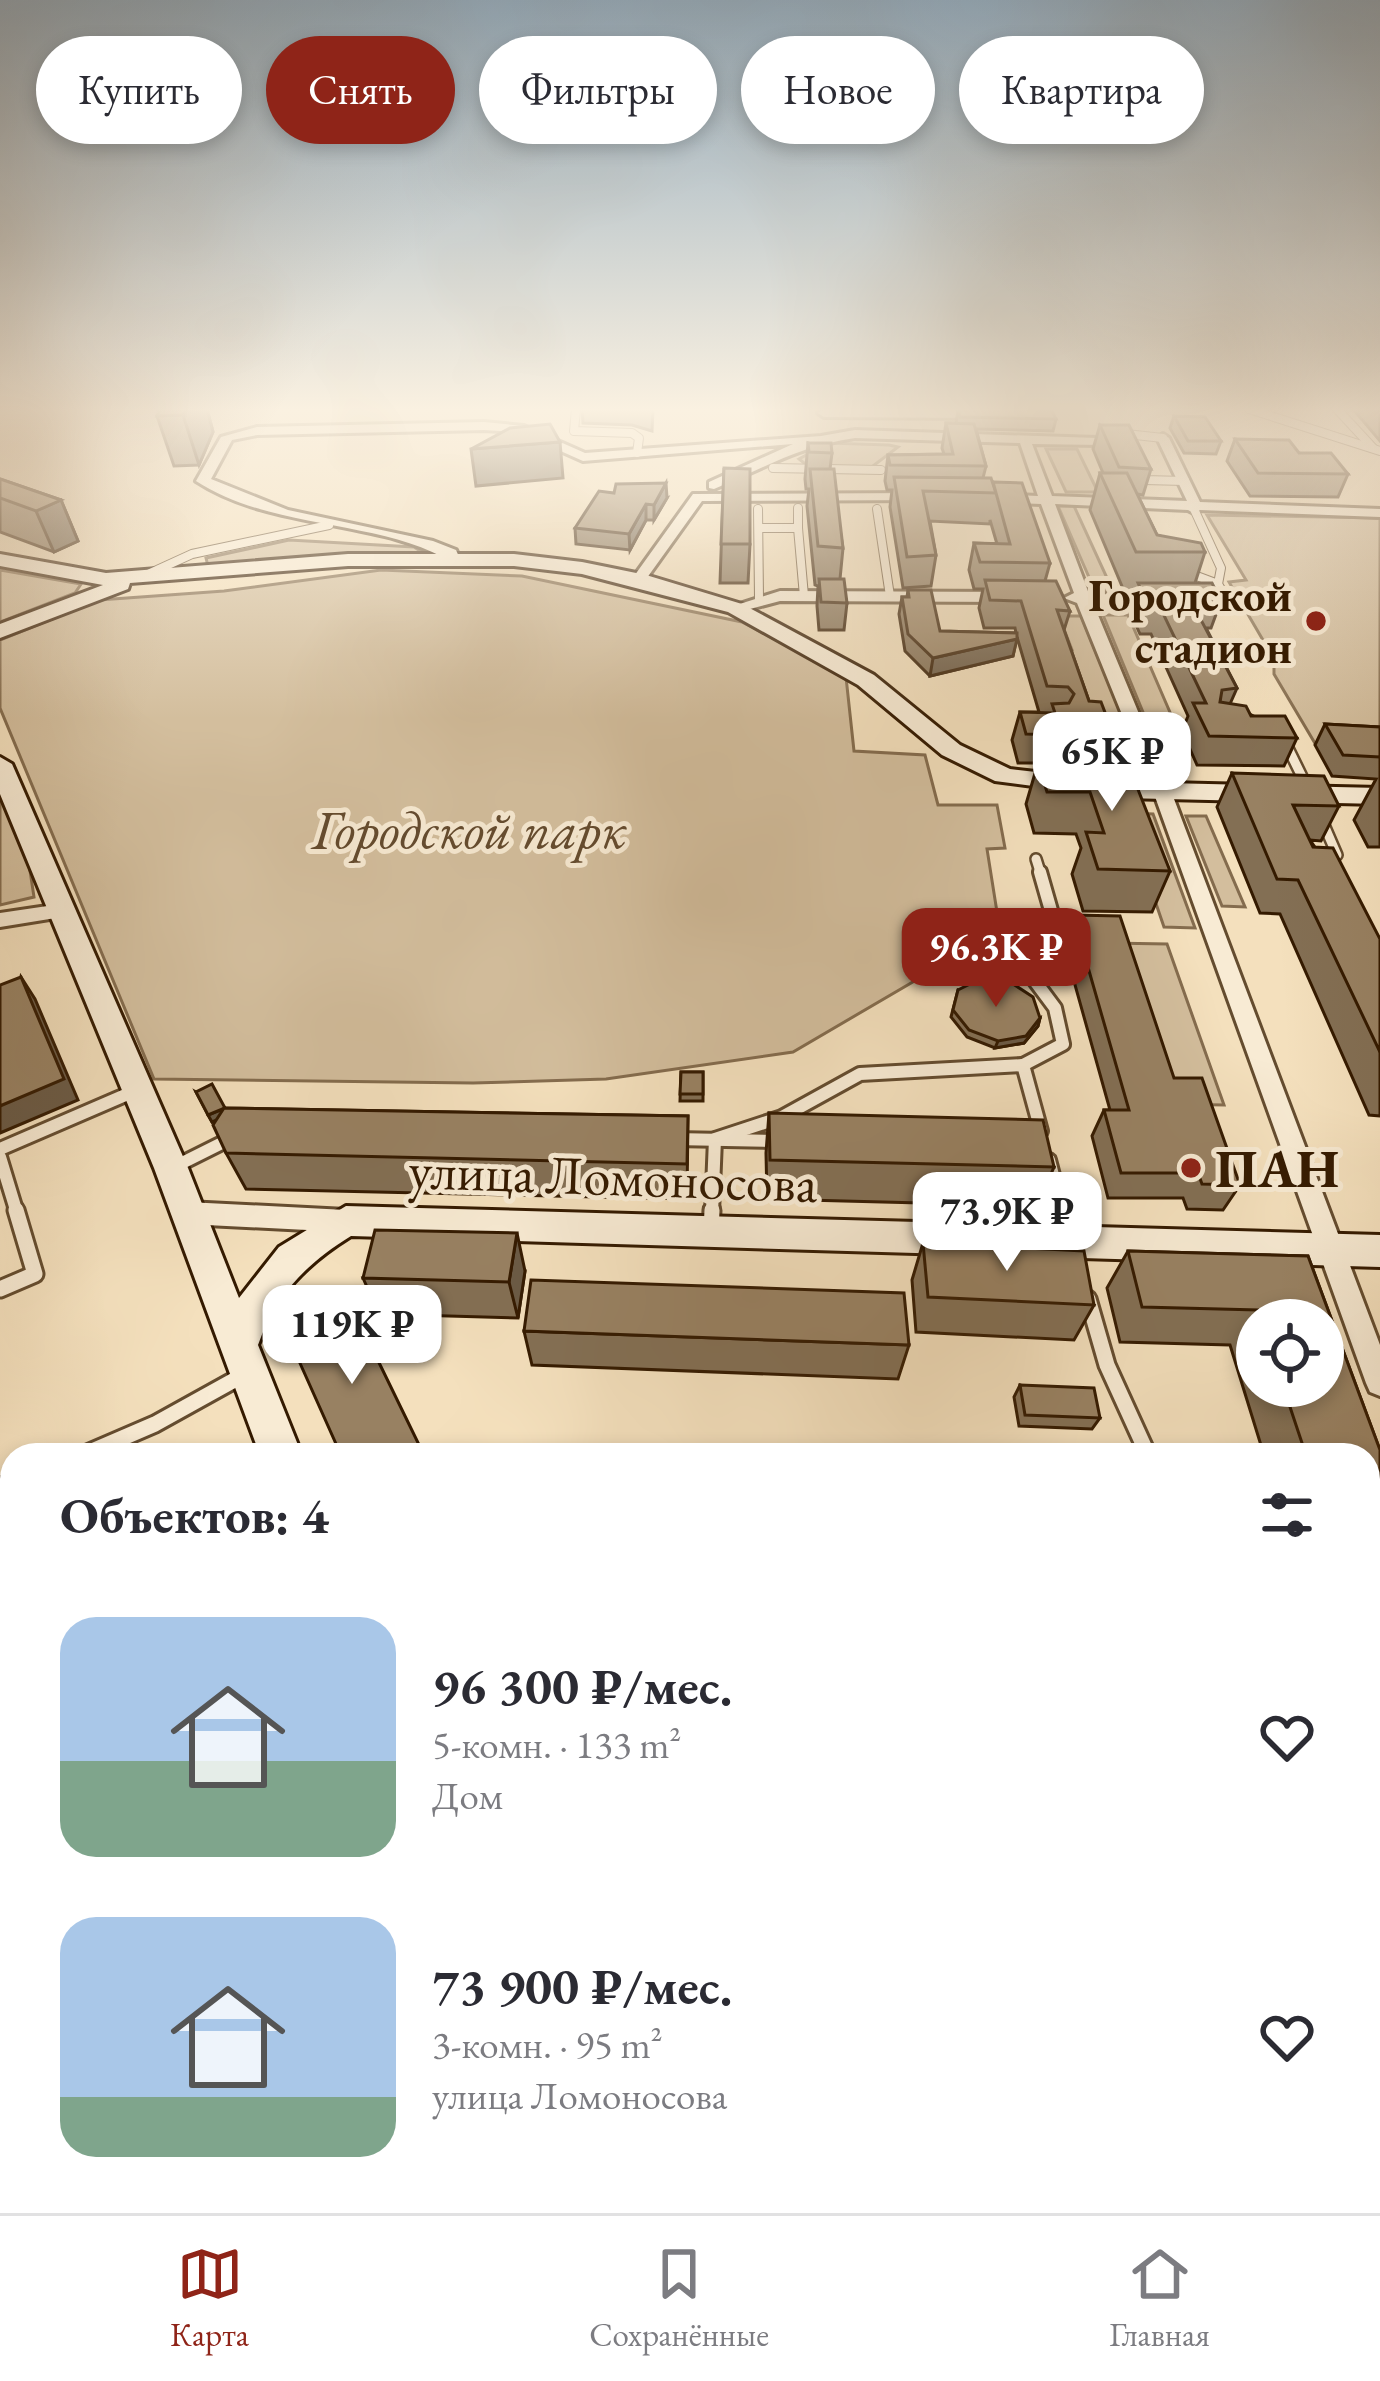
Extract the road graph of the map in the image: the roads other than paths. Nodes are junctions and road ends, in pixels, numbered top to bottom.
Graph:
1 (288, 512) edge
2 (687, 512) edge
3 (758, 512) edge
4 (798, 512) edge
5 (877, 512) edge
6 (1050, 512) edge
7 (1146, 512) edge
8 (1195, 512) edge
9 (1346, 512) edge
10 (1380, 513) edge
11 (1139, 519) edge
12 (329, 525) junction
13 (759, 528) junction
14 (798, 528) junction
15 (453, 559) junction
16 (0, 560) edge
17 (1174, 568) edge
18 (139, 578) junction
19 (638, 579) junction
20 (1218, 584) junction
21 (804, 596) junction
22 (890, 596) junction
23 (1022, 597) edge
24 (1073, 598) junction
25 (759, 599) junction
26 (1228, 601) joint
27 (735, 608) junction
28 (0, 631) edge
29 (1282, 735) edge
30 (0, 764) edge
31 (1162, 791) junction
32 (1310, 794) junction
33 (1380, 796) edge
34 (1036, 859) dead end
35 (1324, 874) edge
36 (61, 910) junction
37 (0, 920) edge
38 (1023, 1065) junction
39 (137, 1090) junction
40 (239, 1134) edge
41 (668, 1139) edge
42 (715, 1139) junction
43 (786, 1142) edge
44 (0, 1153) edge
45 (171, 1168) junction
46 (187, 1213) junction
47 (346, 1221) junction
48 (711, 1234) junction
49 (1332, 1250) junction
50 (1380, 1251) edge
51 (1075, 1255) junction
52 (1084, 1285) edge
53 (0, 1289) edge
54 (243, 1359) junction
55 (1380, 1383) edge
56 (111, 1443) edge
57 (276, 1443) edge
58 (1143, 1443) edge

1 - 12 street
2 - 19 street
3 - 13 lane
4 - 14 lane
5 - 22 lane
6 - 24 street
7 - 11 lane
8 - 20 lane
9 - 10 street
12 - 15 street
12 - 18 lane
13 - 14 lane
13 - 25 lane
14 - 21 lane
15 - 18 street
15 - 19 street
16 - 18 street
17 - 20 lane
18 - 28 street
19 - 27 street
20 - 26 lane
21 - 22 street
21 - 25 street
22 - 23 street
24 - 26 street
24 - 31 street
25 - 27 street
27 - 31 street
29 - 32 lane
30 - 36 street
31 - 32 street
31 - 49 street
32 - 33 street
32 - 35 lane
34 - 38 lane
36 - 37 street
36 - 39 street
38 - 42 lane
38 - 51 lane
39 - 44 lane
39 - 45 street
40 - 45 lane
41 - 42 lane
42 - 43 lane
42 - 48 lane
44 - 53 lane
45 - 46 street
46 - 47 street, улица Ломоносова
46 - 54 street
47 - 48 street, улица Ломоносова
47 - 54 street, улица Ломоносова
48 - 51 street, улица Ломоносова
49 - 50 street, улица Ломоносова
49 - 51 street, улица Ломоносова
49 - 55 street
52 - 58 lane
54 - 56 lane
54 - 57 street

